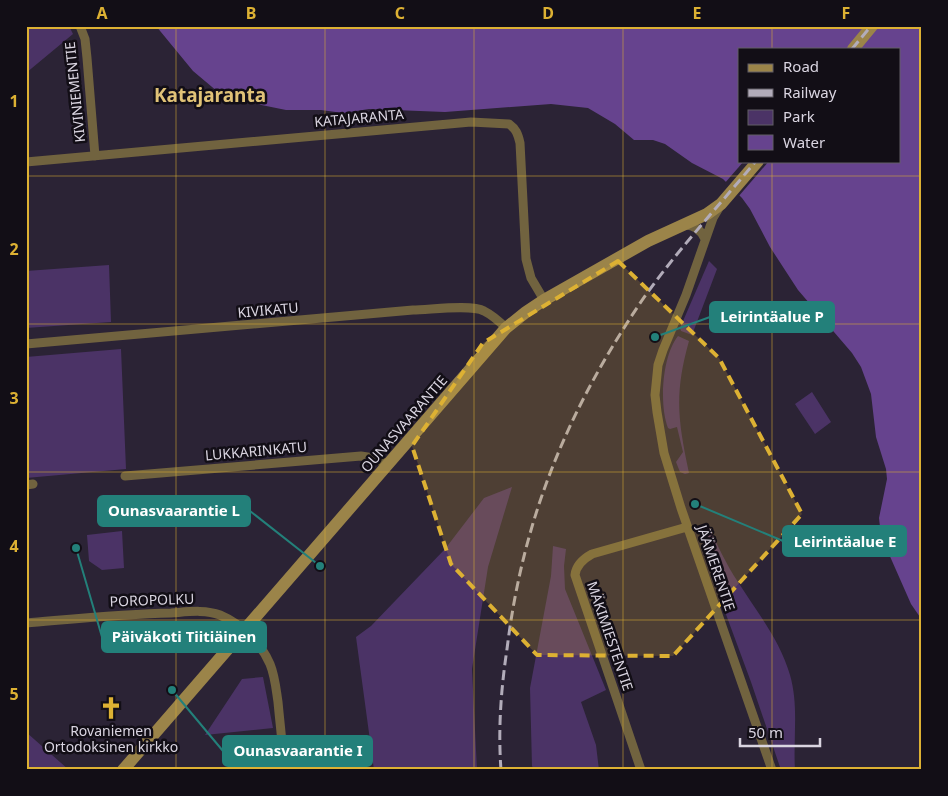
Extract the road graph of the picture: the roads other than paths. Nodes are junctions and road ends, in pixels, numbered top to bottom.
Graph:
1 (80, 26) edge
2 (872, 26) edge
3 (854, 48) edge
4 (95, 156) junction
5 (26, 162) edge
6 (757, 162) edge
7 (721, 204) junction
8 (682, 225) junction
9 (705, 239) junction
10 (544, 300) junction
11 (506, 328) junction
12 (26, 344) edge
13 (388, 465) junction
14 (125, 476) dead end
15 (687, 527) junction
16 (26, 622) edge
17 (244, 631) junction
18 (123, 770) edge
19 (284, 770) edge
20 (641, 770) edge
21 (772, 770) edge

1 - 4 street, KIVINIEMENTIE
2 - 3 street
4 - 5 street, KATAJARANTA
4 - 10 street, KATAJARANTA
6 - 7 street, OUNASVAARANTIE
7 - 8 street, OUNASVAARANTIE
7 - 9 street, JÄÄMERENTIE
8 - 9 street
8 - 10 street, OUNASVAARANTIE
9 - 15 street, JÄÄMERENTIE
10 - 11 street, OUNASVAARANTIE
11 - 12 street, KIVIKATU
11 - 13 street, OUNASVAARANTIE
13 - 14 street, LUKKARINKATU
13 - 17 street, OUNASVAARANTIE
15 - 20 street, MÄKIMIESTENTIE
15 - 21 street, JÄÄMERENTIE
16 - 17 street, POROPOLKU
17 - 18 street, OUNASVAARANTIE
17 - 19 street, POROPOLKU

